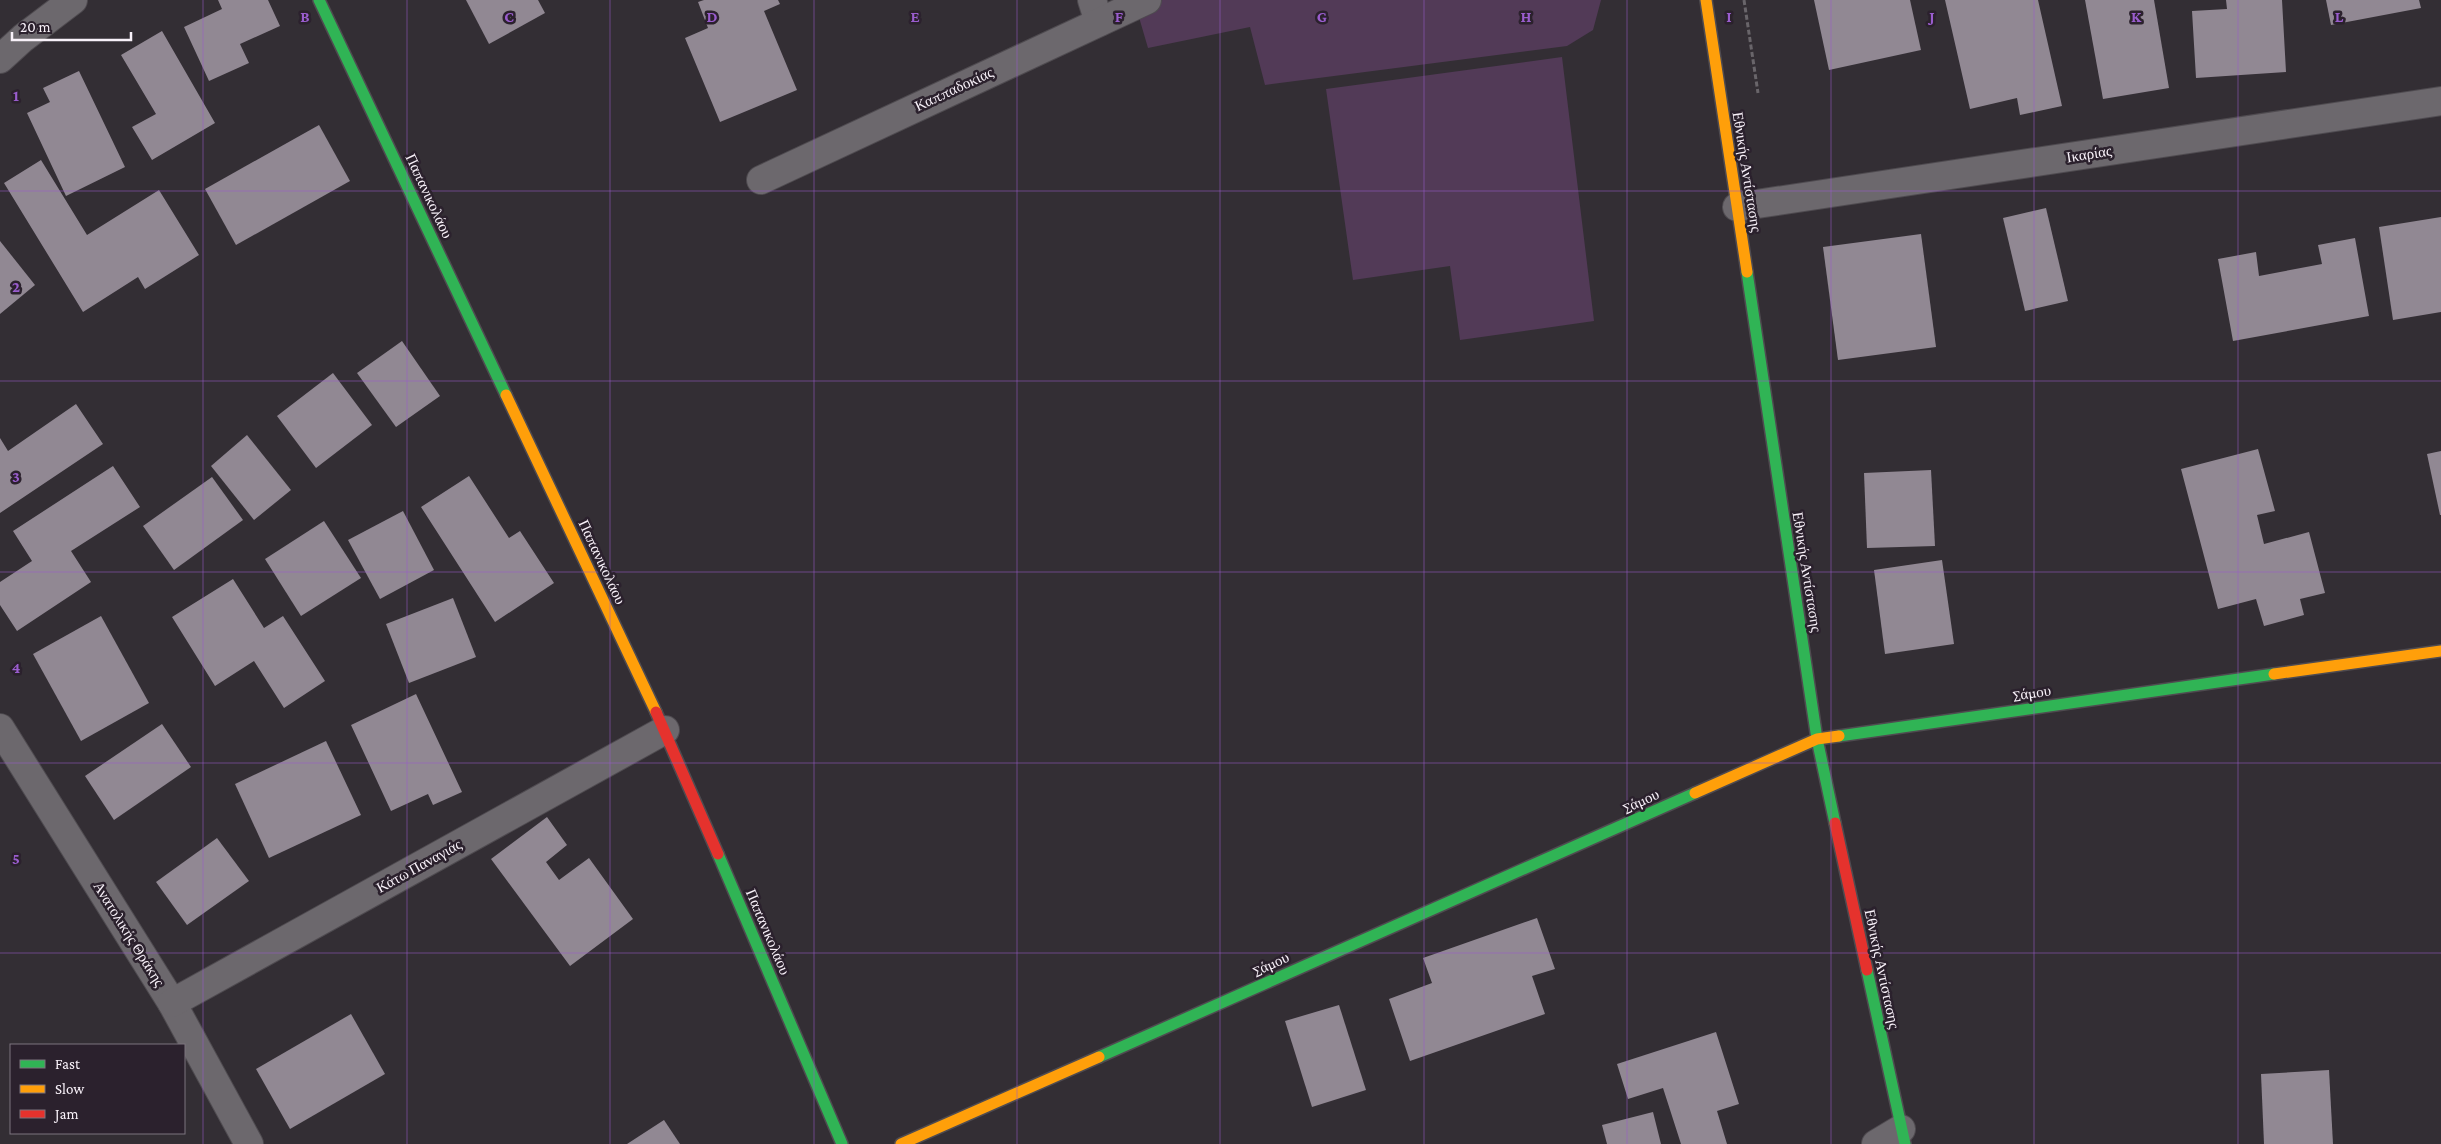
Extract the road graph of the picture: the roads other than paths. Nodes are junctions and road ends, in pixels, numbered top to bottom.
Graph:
1 (73, 0) edge
2 (319, 0) edge
3 (1147, 0) edge
4 (1706, 0) edge
5 (1095, 11) edge
6 (0, 59) edge
7 (2441, 101) edge
8 (761, 180) dead end
9 (1738, 207) junction
10 (2441, 651) edge
11 (0, 728) edge
12 (665, 730) junction
13 (1817, 739) junction
14 (172, 1003) junction
15 (1903, 1136) edge
16 (238, 1139) edge
17 (842, 1144) edge
18 (901, 1144) edge
19 (1876, 1144) edge

1 - 6 street
2 - 12 street, Παπανικολάου
3 - 5 street, Καππαδοκίας
4 - 9 street, Εθνικής Αντίστασης
5 - 8 street, Καππαδοκίας
7 - 9 street, Ικαρίας
9 - 13 street, Εθνικής Αντίστασης
10 - 13 street, Σάμου
11 - 14 street, Ανατολικής Θράκης
12 - 14 street, Κάτω Παναγιάς
12 - 17 street, Παπανικολάου
13 - 15 street, Εθνικής Αντίστασης
13 - 18 street, Σάμου
14 - 16 street, Ανατολικής Θράκης
15 - 19 street

